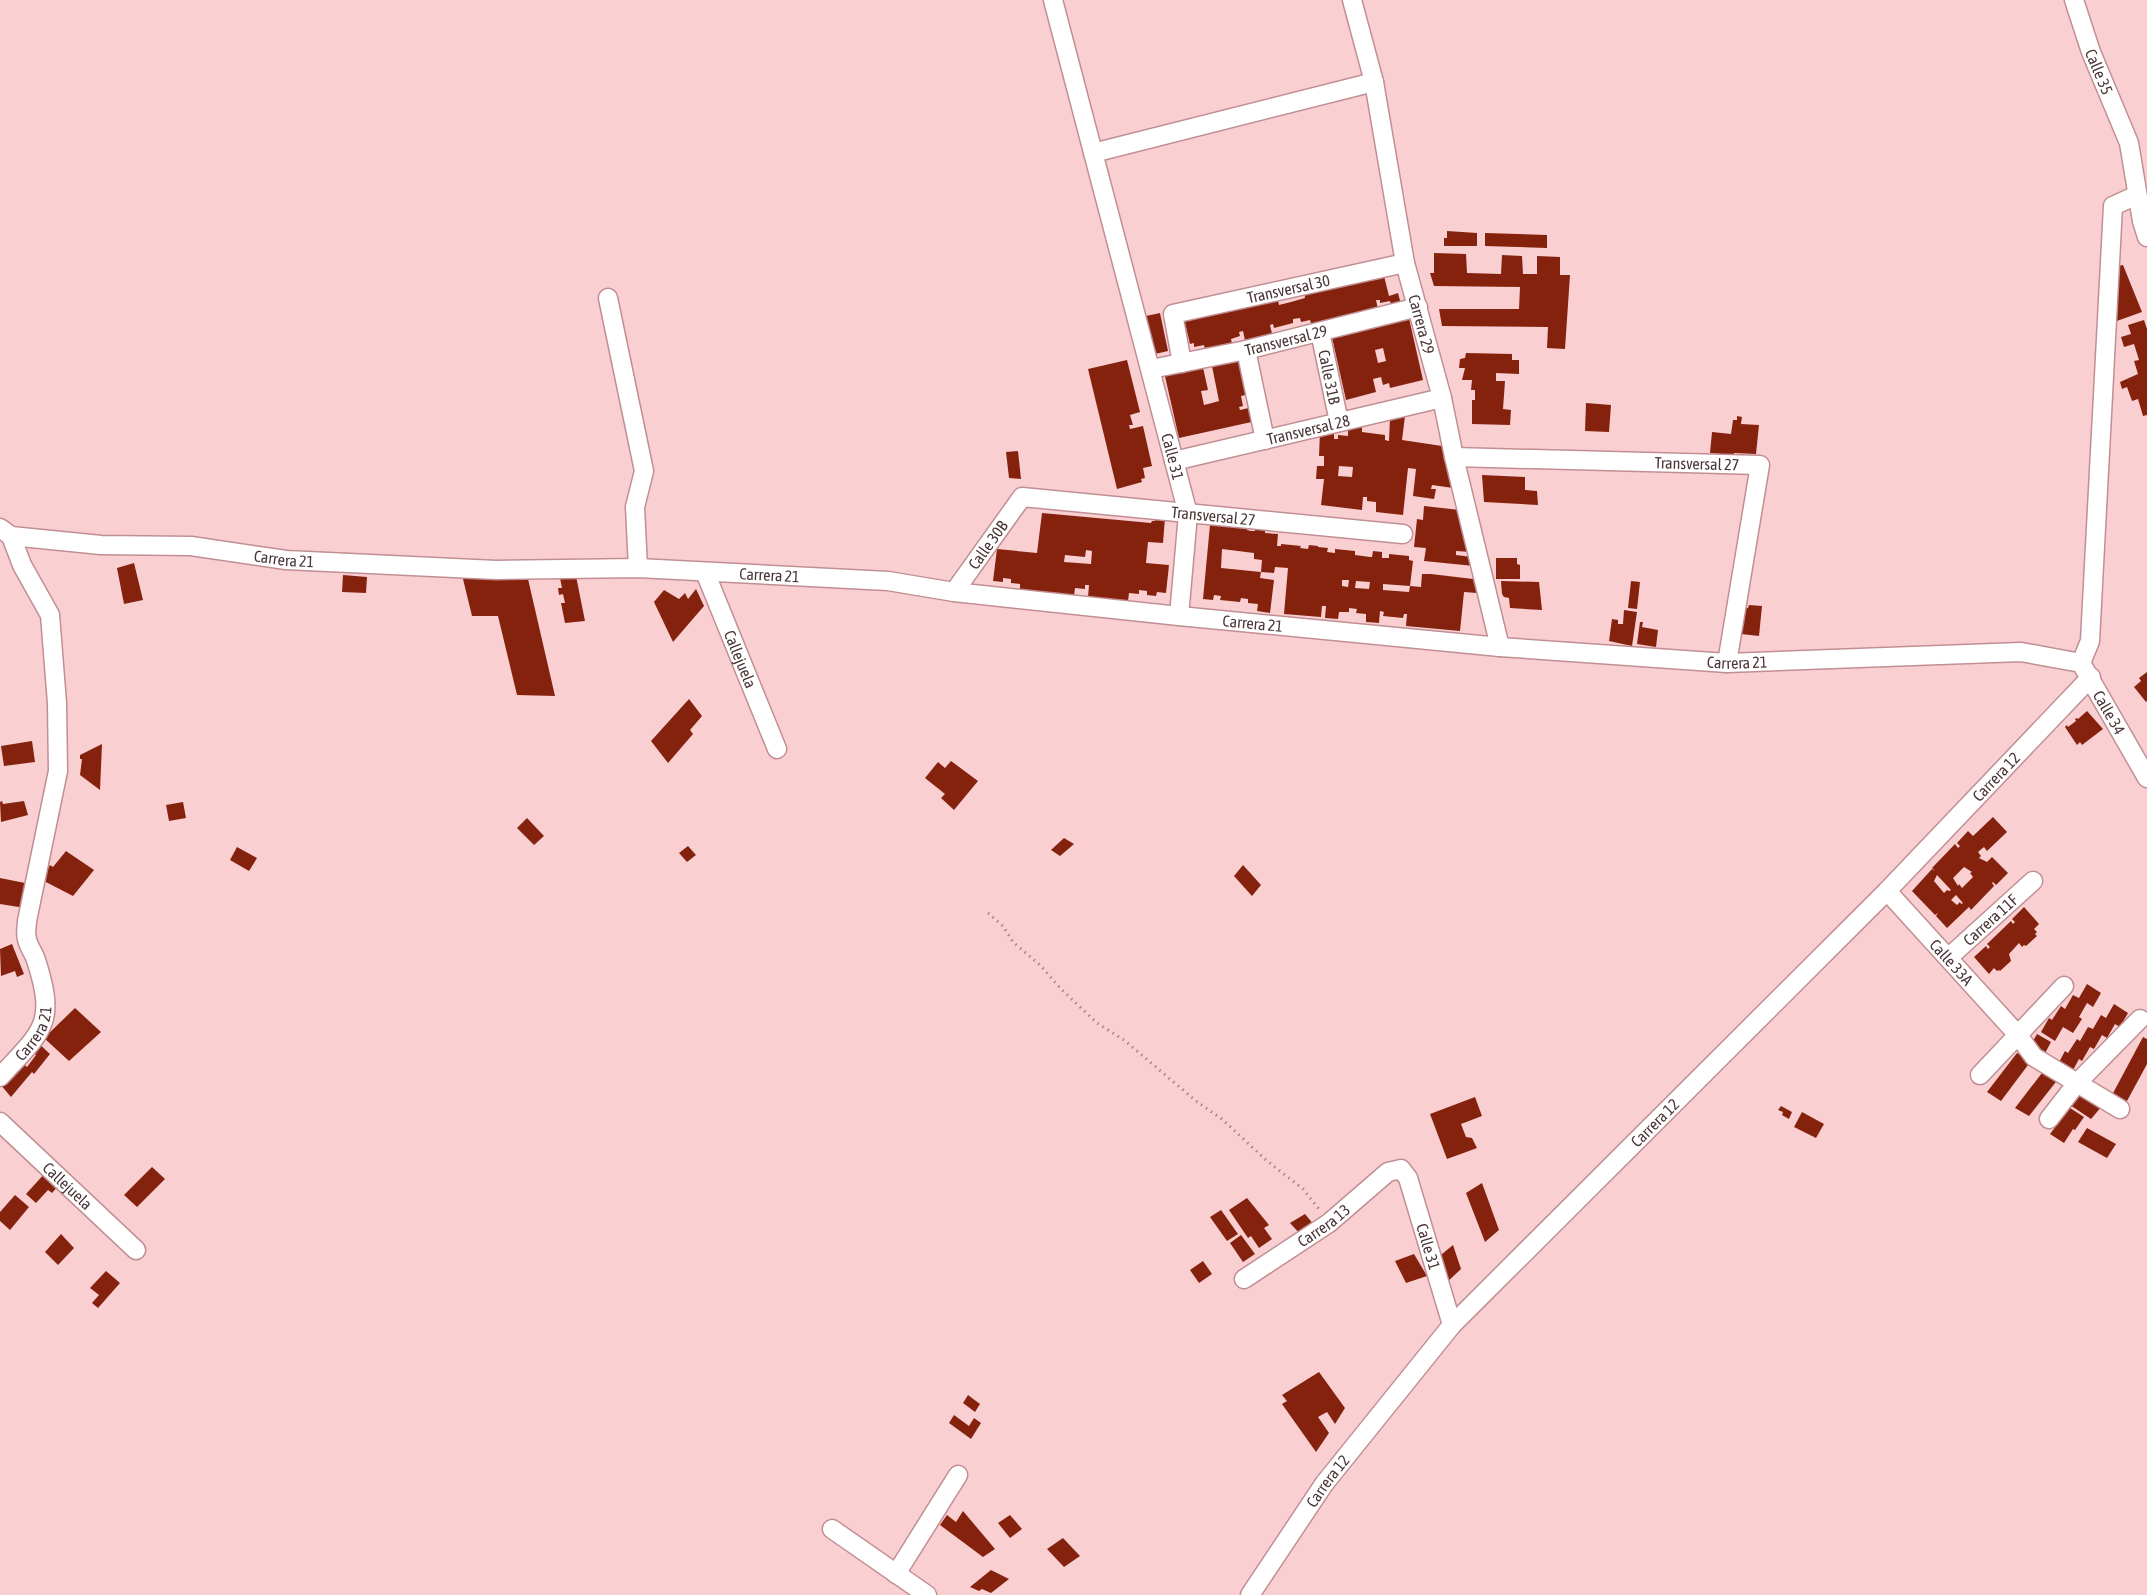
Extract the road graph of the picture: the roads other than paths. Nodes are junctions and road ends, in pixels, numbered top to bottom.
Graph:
1 (1053, 0) edge
2 (1352, 0) edge
3 (2074, 0) edge
4 (1374, 82) junction
5 (1093, 153) junction
6 (2138, 195) junction
7 (2147, 237) edge
8 (1405, 263) junction
9 (608, 298) dead end
10 (1418, 307) junction
11 (1320, 332) junction
12 (1246, 350) junction
13 (1182, 363) junction
14 (1151, 369) junction
15 (1442, 398) junction
16 (1339, 422) junction
17 (1265, 440) junction
18 (1455, 457) junction
19 (1174, 461) junction
20 (1022, 497) joint
21 (1188, 514) junction
22 (5, 532) edge
23 (1403, 534) dead end
24 (638, 568) junction
25 (705, 572) junction
26 (954, 591) junction
27 (1179, 616) junction
28 (1500, 647) junction
29 (1727, 663) junction
30 (2086, 670) junction
31 (777, 749) dead end
32 (2147, 778) edge
33 (2033, 881) dead end
34 (1887, 891) junction
35 (1948, 958) junction
36 (2064, 986) dead end
37 (2140, 1019) dead end
38 (2017, 1034) junction
39 (1980, 1075) dead end
40 (0, 1077) edge
41 (2078, 1083) junction
42 (2120, 1109) dead end
43 (2049, 1119) dead end
44 (0, 1122) edge
45 (1401, 1169) joint
46 (136, 1250) dead end
47 (1244, 1279) dead end
48 (1452, 1325) junction
49 (958, 1475) dead end
50 (832, 1529) dead end
51 (896, 1574) junction
52 (927, 1595) edge
53 (1250, 1595) edge

1 - 5 street, Calle 31
2 - 4 street, Carrera 29
3 - 6 street, Calle 35
4 - 5 street
4 - 8 street, Carrera 29
5 - 14 street, Calle 31
6 - 7 street, Calle 35
6 - 30 street
8 - 10 street, Carrera 29
8 - 13 street, Transversal 30
9 - 24 street
10 - 11 street, Transversal 29
10 - 15 street, Carrera 29
11 - 12 street, Transversal 29
11 - 16 street, Calle 31B
12 - 13 street, Transversal 29
12 - 17 street
13 - 14 street, Transversal 29
14 - 19 street, Calle 31
15 - 16 street, Transversal 28
15 - 18 street, Carrera 29
16 - 17 street, Transversal 28
17 - 19 street, Transversal 28
18 - 28 street, Carrera 29
18 - 29 street, Transversal 27
19 - 21 street, Calle 31
20 - 21 street, Transversal 27
20 - 26 street, Calle 30B
21 - 23 street, Transversal 27
21 - 27 street, Calle 31
22 - 24 street, Carrera 21
22 - 40 street, Carrera 21
24 - 25 street, Carrera 21
25 - 26 street, Carrera 21
25 - 31 street, Callejuela
26 - 27 street, Carrera 21
27 - 28 street, Carrera 21
28 - 29 street, Carrera 21
29 - 30 street, Carrera 21
30 - 32 street, Calle 34
30 - 34 street, Carrera 12
33 - 35 street, Carrera 11F
34 - 35 street, Calle 33A
34 - 48 street, Carrera 12
35 - 38 street, Calle 33A
36 - 38 street
37 - 41 street
38 - 39 street
38 - 41 street, Calle 33A
41 - 42 street, Calle 33A
41 - 43 street
44 - 46 street, Callejuela
45 - 47 street, Carrera 13
45 - 48 street, Calle 31
48 - 53 street, Carrera 12
49 - 51 street
50 - 51 street
51 - 52 street

